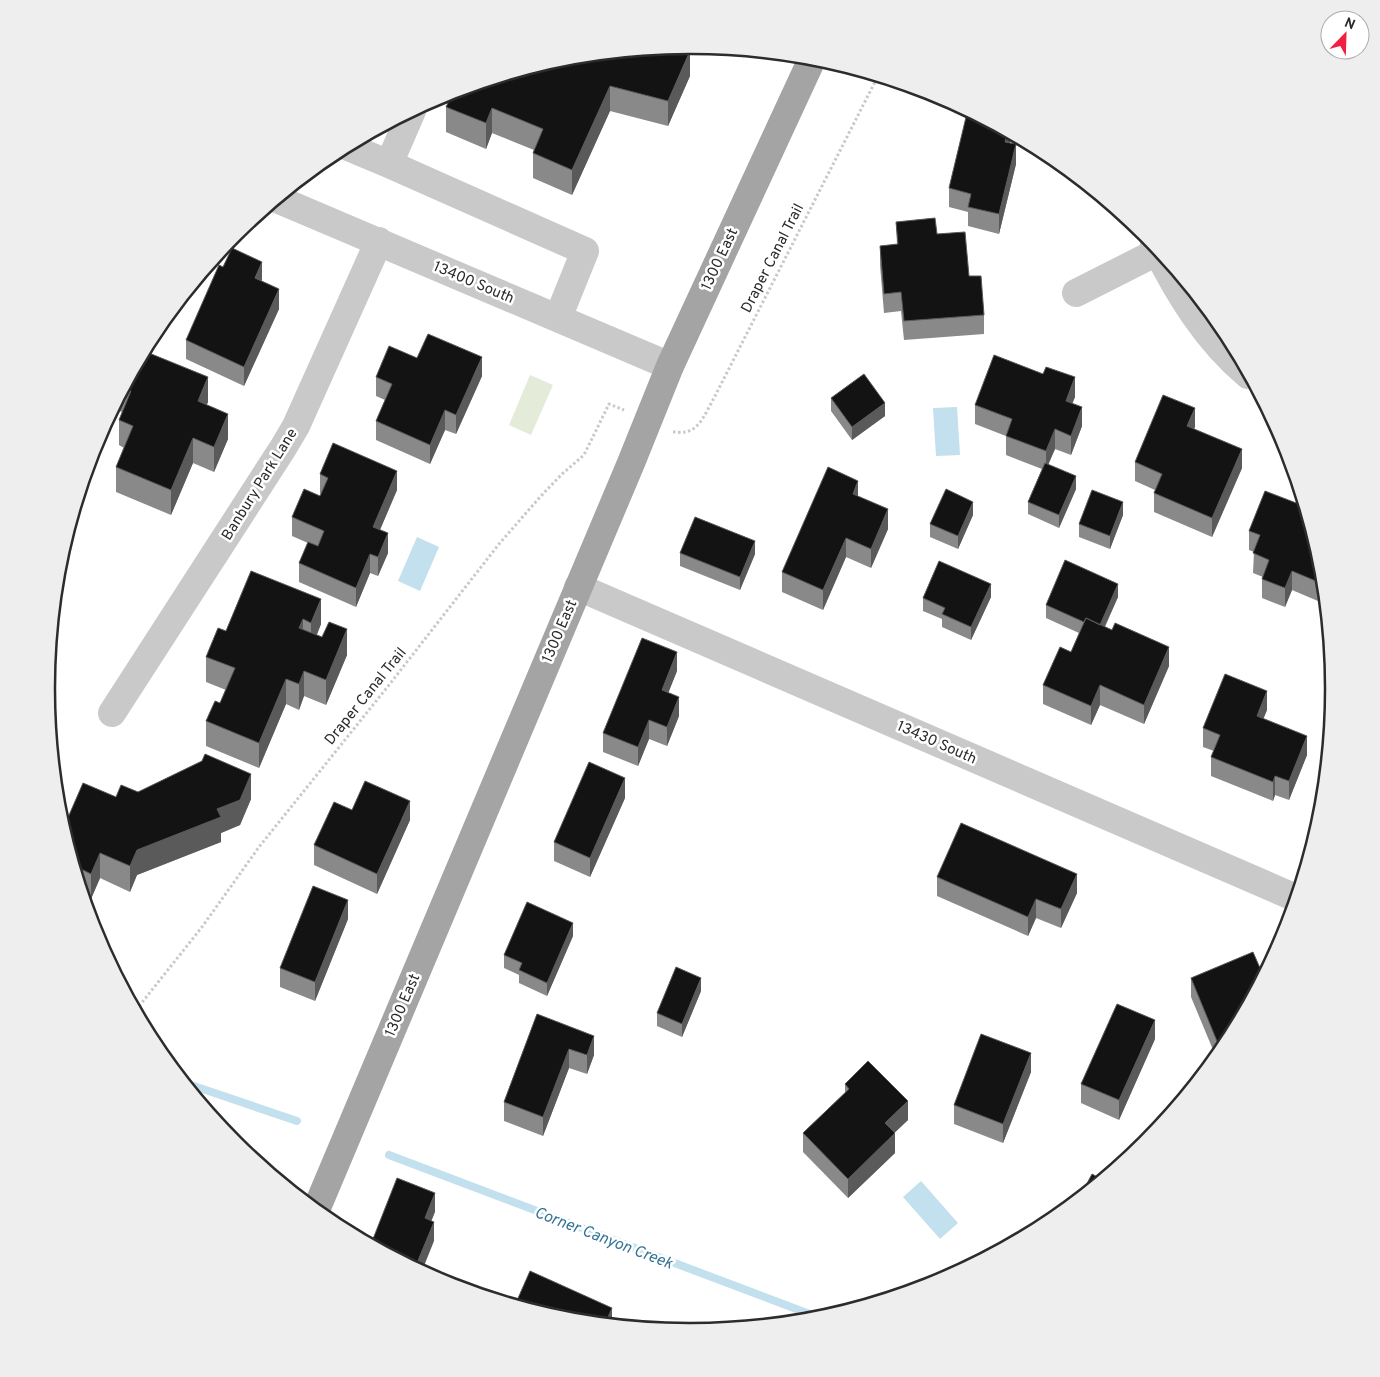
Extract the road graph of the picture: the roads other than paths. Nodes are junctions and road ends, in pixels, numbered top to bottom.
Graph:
1 (809, 65) edge
2 (408, 119) edge
3 (355, 150) edge
4 (389, 164) junction
5 (283, 201) edge
6 (379, 241) junction
7 (1151, 252) edge
8 (1170, 274) edge
9 (1076, 293) dead end
10 (558, 318) junction
11 (670, 366) junction
12 (1237, 366) edge
13 (578, 587) junction
14 (112, 713) dead end
15 (1290, 895) edge
16 (319, 1203) edge

1 - 11 main road, 1300 East
2 - 4 street
3 - 4 street
4 - 10 street
5 - 6 street, 13400 South
6 - 10 street, 13400 South
6 - 14 street, Banbury Park Lane
7 - 9 street
8 - 12 street
10 - 11 street, 13400 South
11 - 13 main road, 1300 East
13 - 15 street, 13430 South
13 - 16 main road, 1300 East

